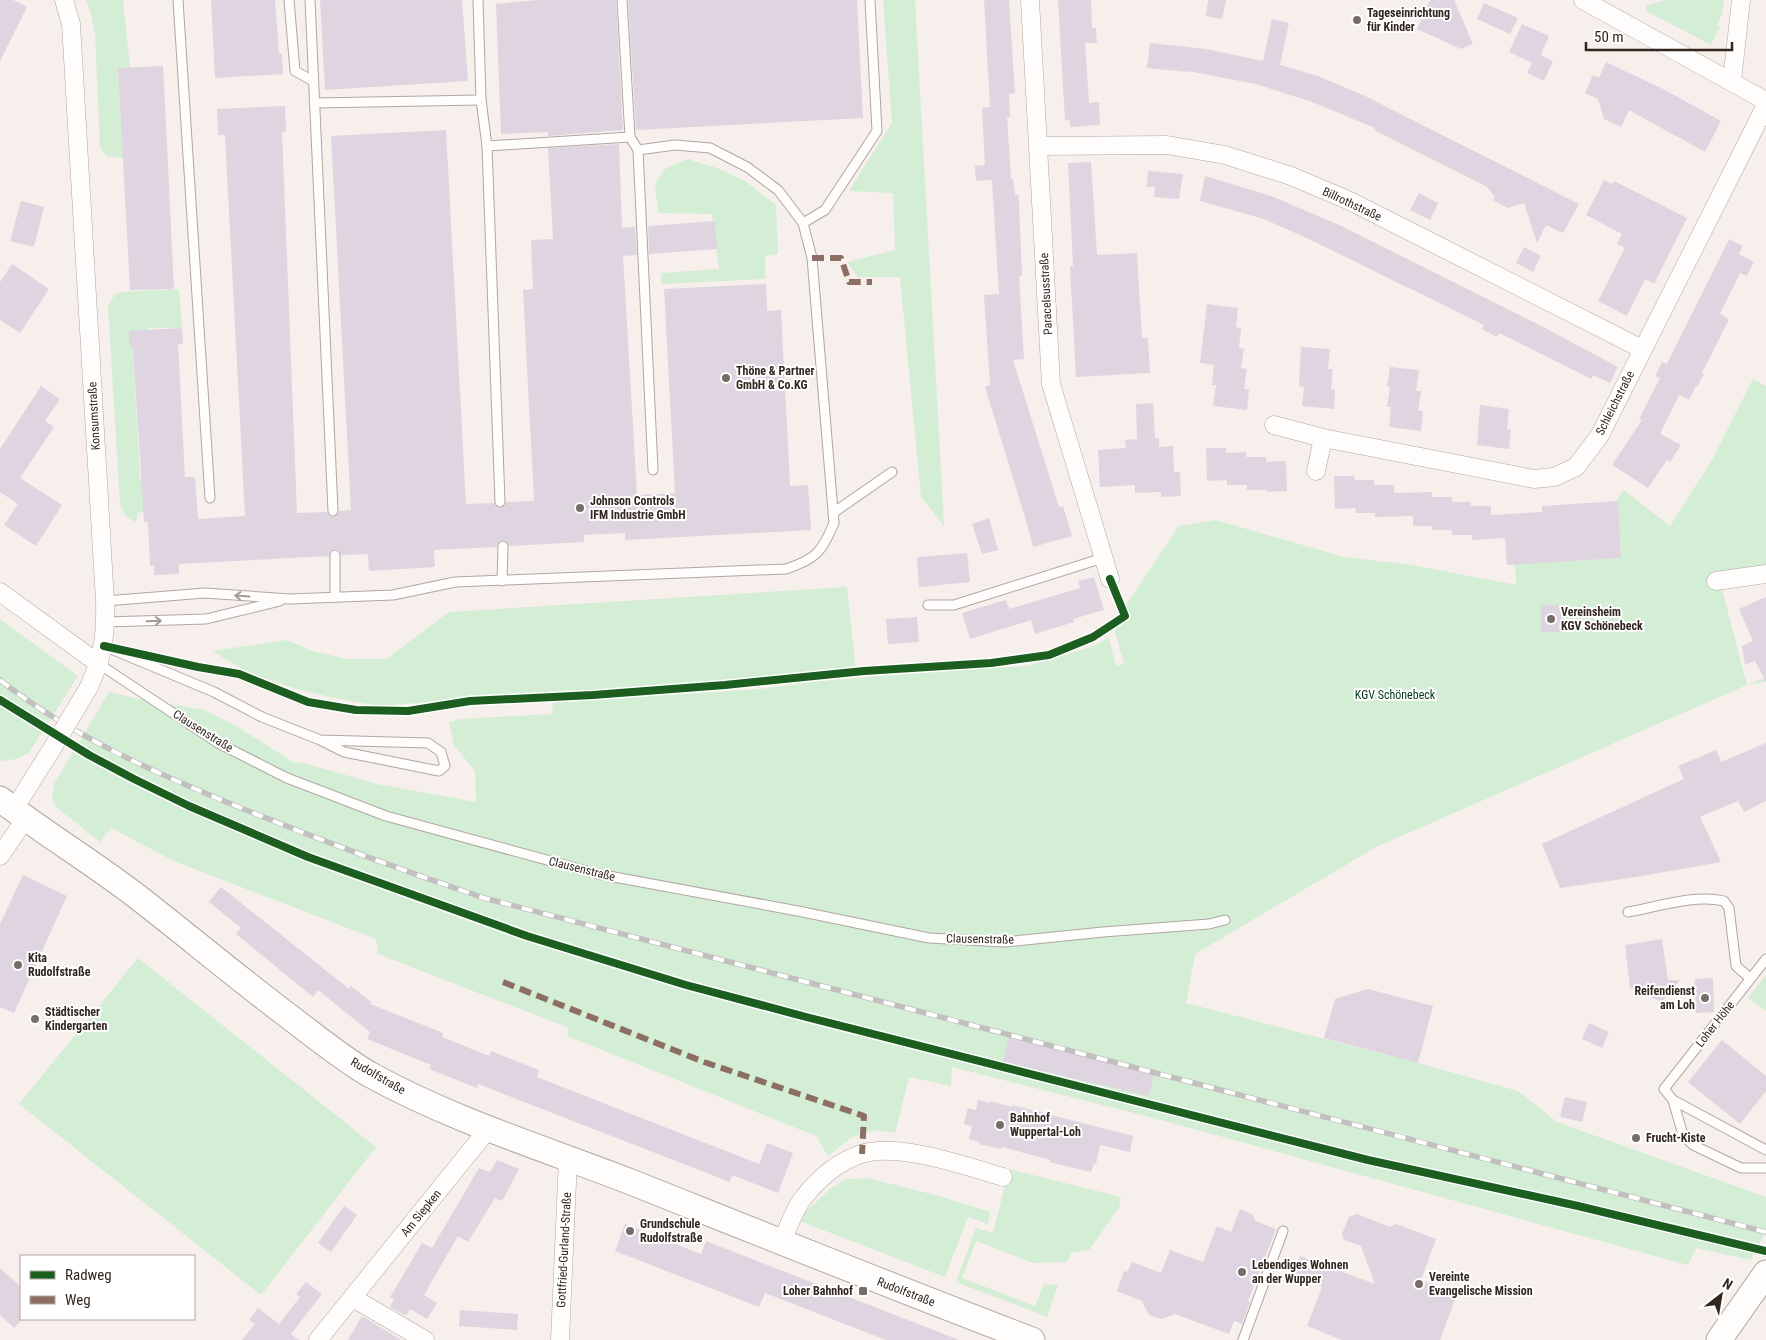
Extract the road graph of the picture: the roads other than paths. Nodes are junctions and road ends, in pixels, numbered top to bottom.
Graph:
1 (64, 0) edge
2 (178, 0) edge
3 (289, 0) edge
4 (310, 0) edge
5 (478, 0) edge
6 (622, 0) edge
7 (870, 0) edge
8 (1030, 0) edge
9 (1583, 0) edge
10 (1741, 0) edge
11 (314, 81) junction
12 (1732, 82) junction
13 (481, 100) junction
14 (1766, 101) edge
15 (314, 103) junction
16 (1766, 105) edge
17 (630, 137) junction
18 (487, 146) junction
19 (1039, 146) junction
20 (638, 150) junction
21 (803, 222) junction
22 (1642, 349) junction
23 (1274, 425) dead end
24 (1323, 438) junction
25 (653, 470) dead end
26 (1316, 471) dead end
27 (892, 472) dead end
28 (210, 498) dead end
29 (500, 502) dead end
30 (333, 511) dead end
31 (833, 513) junction
32 (502, 546) dead end
33 (335, 556) dead end
34 (1104, 558) junction
35 (1766, 574) edge
36 (1110, 579) dead end
37 (502, 581) junction
38 (1716, 581) dead end
39 (0, 592) edge
40 (335, 597) junction
41 (290, 599) junction
42 (105, 601) junction
43 (928, 605) dead end
44 (105, 622) junction
45 (104, 646) junction
46 (99, 664) junction
47 (320, 740) junction
48 (13, 809) edge
49 (0, 856) edge
50 (1628, 912) dead end
51 (1226, 920) dead end
52 (1766, 959) edge
53 (1750, 978) junction
54 (1673, 1100) junction
55 (489, 1128) junction
56 (1766, 1150) edge
57 (568, 1159) junction
58 (1766, 1168) edge
59 (1003, 1177) dead end
60 (1283, 1231) dead end
61 (782, 1242) junction
62 (1766, 1273) edge
63 (353, 1298) junction
64 (318, 1340) edge
65 (424, 1340) edge
66 (560, 1340) edge
67 (1032, 1340) edge
68 (1243, 1340) edge
69 (1719, 1340) edge

1 - 42 street, Konsumstraße
2 - 28 lane
3 - 11 lane
4 - 11 lane
5 - 13 lane
6 - 17 lane
7 - 21 lane
8 - 19 street, Paracelsusstraße
9 - 12 street
10 - 12 street
11 - 15 lane
12 - 14 street
13 - 15 lane
13 - 18 lane
15 - 30 lane
16 - 22 street, Schleichstraße
17 - 18 lane
17 - 20 lane
18 - 29 lane
19 - 22 street, Billrothstraße
19 - 34 street, Paracelsusstraße
20 - 21 lane
20 - 25 lane
21 - 31 lane
22 - 24 street, Schleichstraße
23 - 24 street, Schleichstraße
24 - 26 street
27 - 31 lane
31 - 37 lane
32 - 37 lane
33 - 40 lane
34 - 36 street, Paracelsusstraße
34 - 43 lane
35 - 38 street
37 - 40 lane
39 - 46 street, Clausenstraße
40 - 41 lane
41 -> 42 lane
44 -> 41 lane
42 - 44 street, Konsumstraße
44 - 45 street, Konsumstraße
45 - 46 street, Konsumstraße
45 - 47 lane
46 - 48 street, Konsumstraße, bridge
46 - 51 lane, Clausenstraße
47 - 47 lane
48 - 49 street
48 - 55 street, Rudolfstraße
50 - 53 lane
52 - 53 lane, Loher Höhe
53 - 54 lane, Loher Höhe
54 - 56 lane
54 - 58 lane
55 - 57 street, Rudolfstraße
55 - 63 street, Am Siepken
57 - 61 street, Rudolfstraße
57 - 66 street, Gottfried-Gurland-Straße
59 - 61 street
60 - 68 lane
61 - 67 street, Rudolfstraße
62 - 69 street
63 - 64 street, Am Siepken
63 - 65 street

